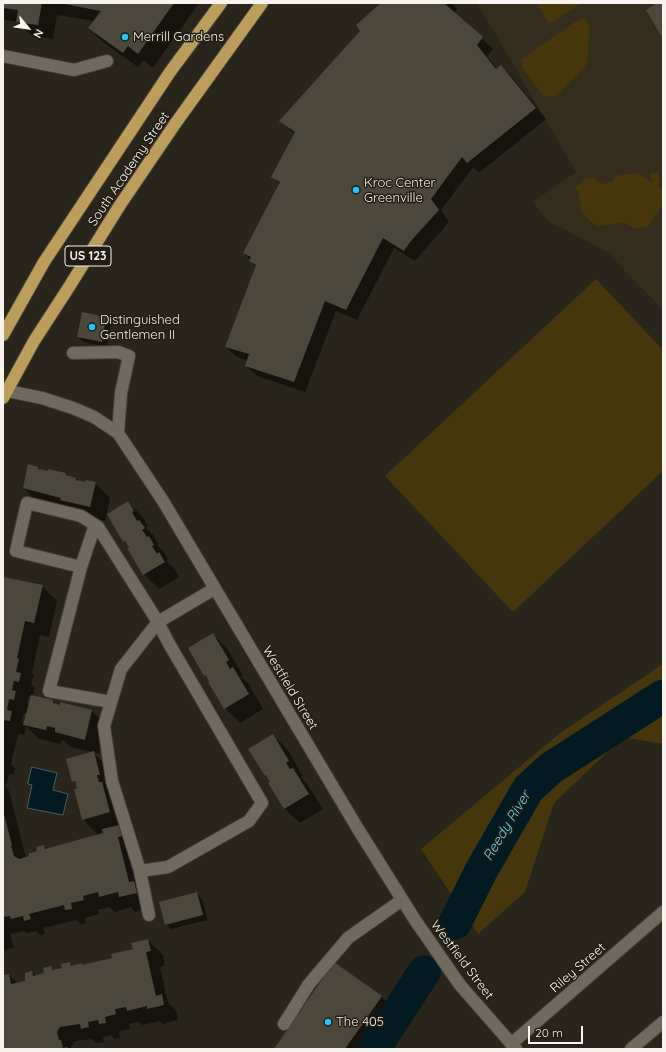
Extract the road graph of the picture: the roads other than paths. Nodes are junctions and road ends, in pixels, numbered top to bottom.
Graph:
1 (221, 3) edge
2 (262, 3) edge
3 (3, 56) edge
4 (107, 60) dead end
5 (3, 334) edge
6 (73, 353) dead end
7 (4, 393) edge
8 (118, 433) junction
9 (95, 525) junction
10 (81, 567) junction
11 (214, 589) junction
12 (158, 622) junction
13 (111, 702) junction
14 (140, 871) junction
15 (402, 900) junction
16 (663, 912) edge
17 (149, 915) dead end
18 (663, 1022) edge
19 (284, 1024) dead end
20 (514, 1046) edge
21 (631, 1049) edge

1 - 5 highway, South Academy Street / US 123
2 - 7 highway, South Academy Street / US 123
3 - 4 street
6 - 8 street
7 - 8 street, Westfield Street
8 - 11 street, Westfield Street
9 - 10 street
9 - 10 street
9 - 12 street
10 - 13 street
11 - 12 street
11 - 15 street, Westfield Street
12 - 13 street
12 - 14 street
13 - 14 street
14 - 17 street
15 - 19 street
15 - 20 street, Westfield Street
16 - 20 street, Riley Street
18 - 21 street

